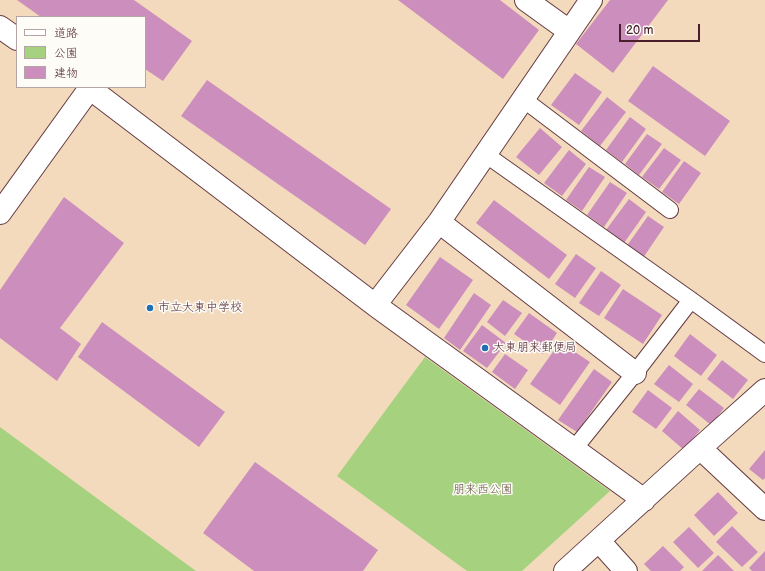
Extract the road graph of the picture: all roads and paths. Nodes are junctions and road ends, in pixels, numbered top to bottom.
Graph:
1 (526, 0) edge
2 (591, 0) edge
3 (0, 27) edge
4 (569, 31) junction
5 (16, 38) edge
6 (89, 88) edge
7 (523, 99) junction
8 (485, 154) junction
9 (670, 210) dead end
10 (0, 213) edge
11 (439, 222) junction
12 (691, 300) junction
13 (375, 305) junction
14 (765, 354) edge
15 (635, 373) junction
16 (765, 390) edge
17 (700, 448) junction
18 (574, 449) junction
19 (644, 500) junction
20 (765, 509) edge
21 (599, 541) junction
22 (565, 571) edge
23 (626, 571) edge

1 - 4 street
2 - 4 street
3 - 5 street
4 - 7 street
6 - 10 street
6 - 13 street
7 - 8 street
7 - 9 lane
8 - 11 street
8 - 12 lane
11 - 13 street
11 - 15 street
12 - 14 lane
12 - 15 lane
13 - 18 street
15 - 18 lane
16 - 17 street
17 - 19 street
17 - 20 street
18 - 19 street
19 - 21 street
21 - 22 street
21 - 23 street

